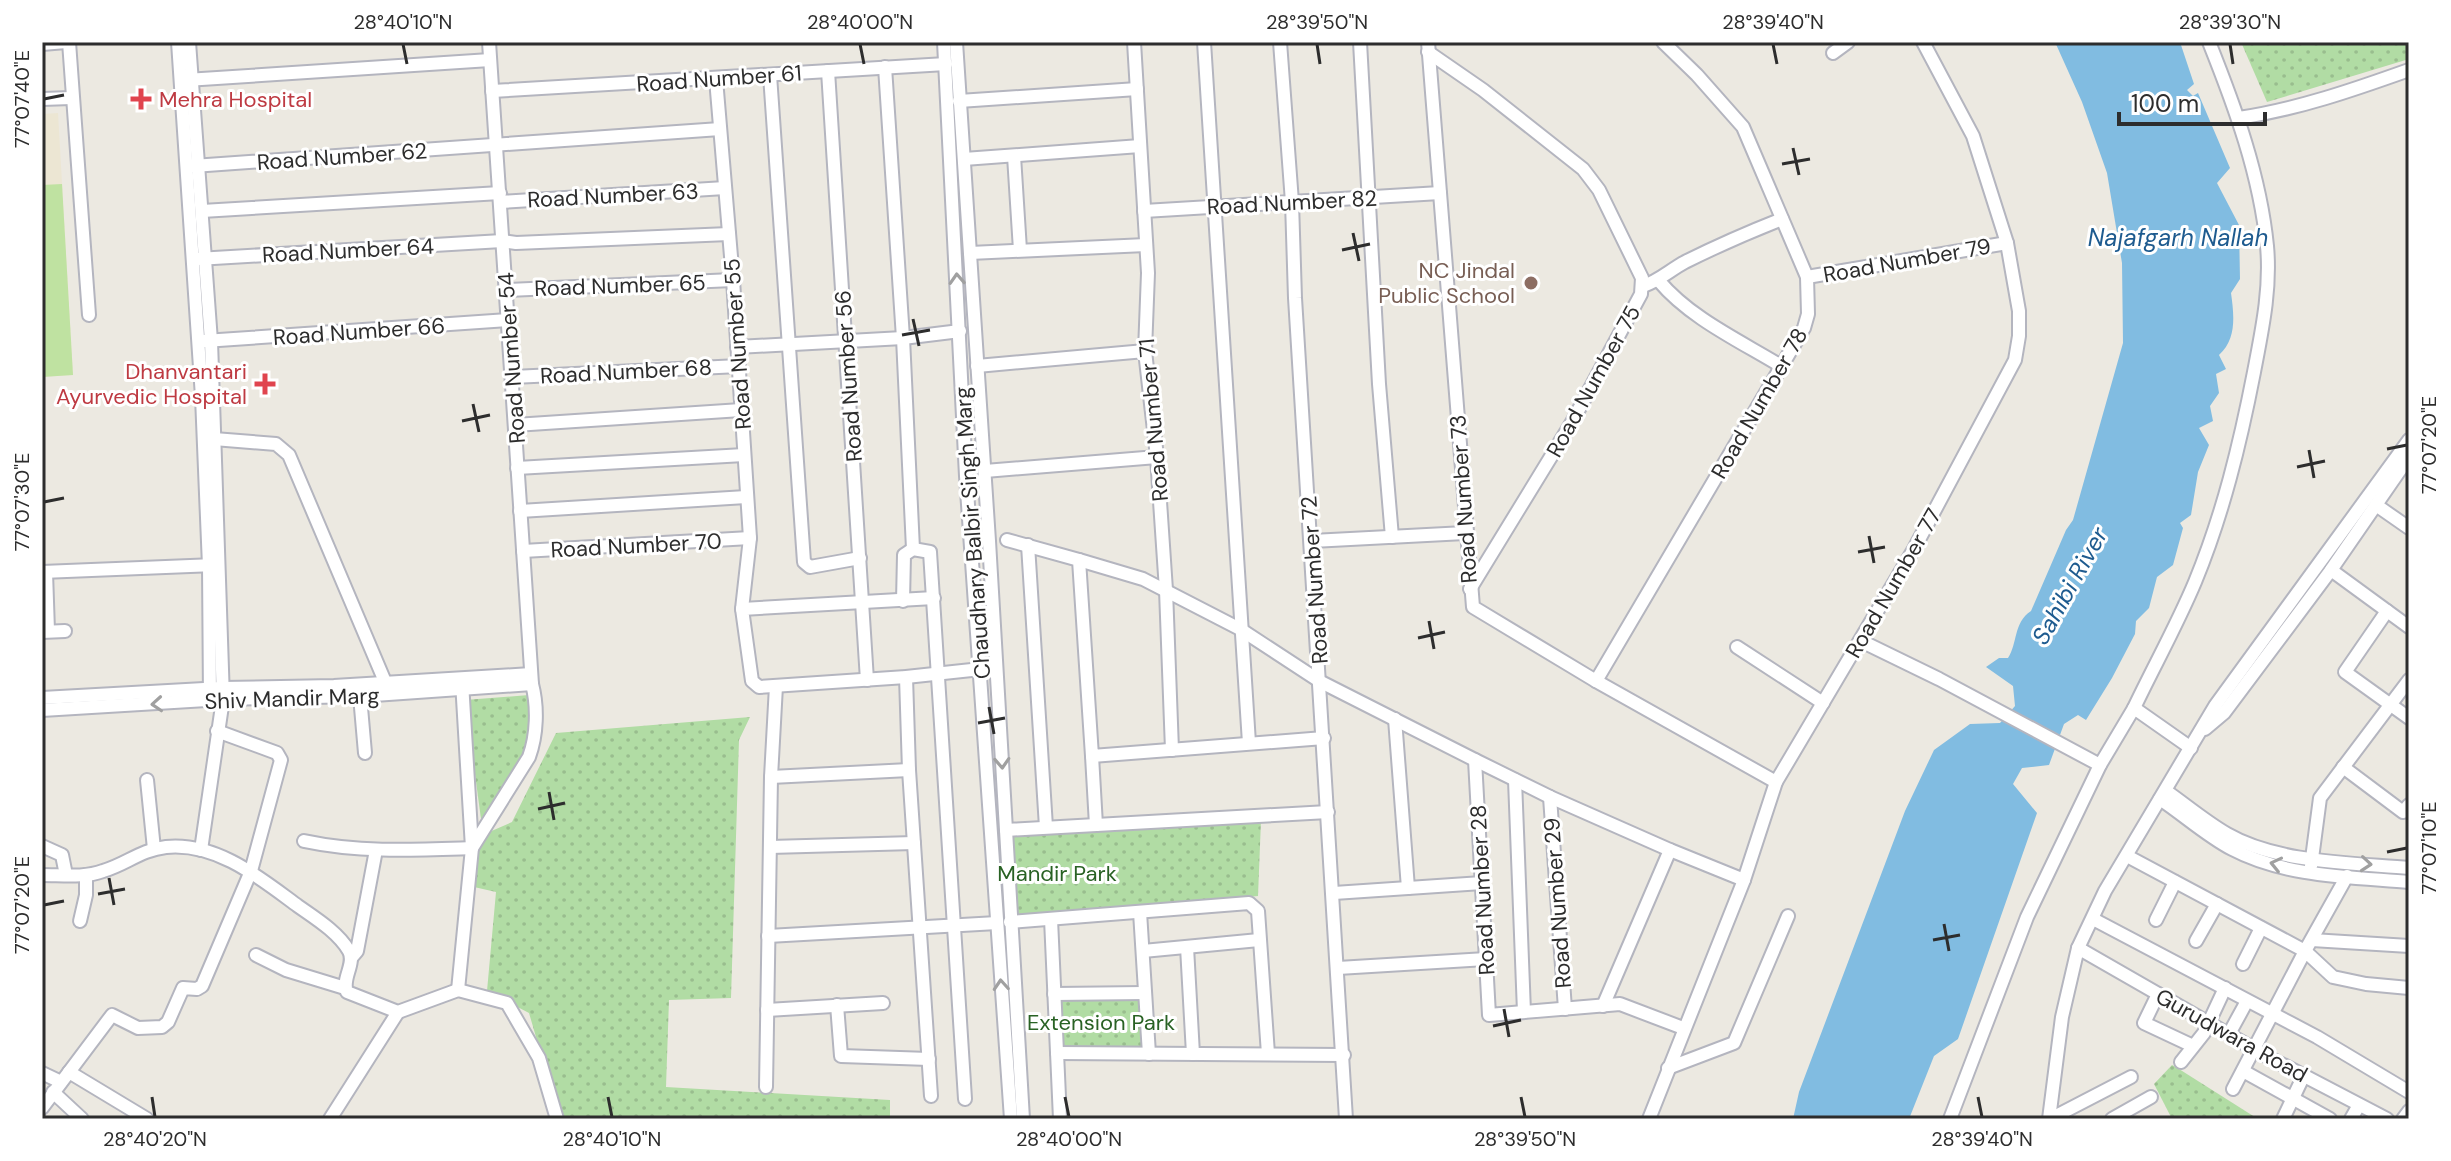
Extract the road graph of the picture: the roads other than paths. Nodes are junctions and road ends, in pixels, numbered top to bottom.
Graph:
1 (68, 42) edge
2 (178, 42) edge
3 (189, 42) edge
4 (489, 42) edge
5 (944, 42) edge
6 (956, 42) edge
7 (1134, 42) edge
8 (1204, 42) edge
9 (1280, 42) edge
10 (1360, 42) edge
11 (1663, 42) edge
12 (1848, 42) edge
13 (1923, 42) edge
14 (2209, 42) edge
15 (42, 44) edge
16 (1428, 47) edge
17 (1833, 53) dead end
18 (490, 60) junction
19 (946, 64) junction
20 (885, 67) junction
21 (2409, 70) edge
22 (828, 71) junction
23 (770, 75) junction
24 (716, 79) junction
25 (186, 80) junction
26 (1137, 89) junction
27 (492, 91) junction
28 (71, 98) junction
29 (42, 99) edge
30 (959, 101) junction
31 (2239, 118) junction
32 (720, 129) junction
33 (497, 145) junction
34 (1140, 146) junction
35 (1014, 156) junction
36 (964, 159) junction
37 (193, 166) junction
38 (725, 188) junction
39 (1440, 193) junction
40 (500, 197) junction
41 (1371, 197) junction
42 (1292, 202) junction
43 (1216, 206) junction
44 (202, 211) junction
45 (1144, 211) junction
46 (1782, 219) junction
47 (729, 234) junction
48 (502, 241) junction
49 (2007, 243) junction
50 (1146, 245) junction
51 (1020, 250) junction
52 (970, 253) junction
53 (200, 258) junction
54 (1807, 277) junction
55 (733, 280) junction
56 (1659, 281) junction
57 (1643, 286) junction
58 (507, 290) junction
59 (89, 315) dead end
60 (508, 320) junction
61 (960, 331) junction
62 (903, 338) junction
63 (205, 341) junction
64 (846, 341) junction
65 (789, 344) junction
66 (737, 347) junction
67 (1145, 351) junction
68 (739, 366) junction
69 (977, 366) junction
70 (1781, 366) junction
71 (513, 377) junction
72 (741, 410) junction
73 (515, 425) junction
74 (214, 439) junction
75 (2409, 440) edge
76 (744, 455) junction
77 (1157, 457) junction
78 (2409, 457) edge
79 (517, 468) junction
80 (985, 471) junction
81 (746, 497) junction
82 (2376, 505) junction
83 (520, 511) junction
84 (2409, 528) edge
85 (1465, 533) junction
86 (1392, 537) junction
87 (750, 538) junction
88 (1007, 540) dead end
89 (1312, 541) junction
90 (1028, 545) junction
91 (913, 549) junction
92 (523, 551) junction
93 (860, 558) junction
94 (1079, 560) junction
95 (214, 565) junction
96 (2331, 570) junction
97 (44, 572) edge
98 (1470, 589) junction
99 (1166, 590) junction
100 (934, 598) junction
101 (903, 601) junction
102 (863, 603) junction
103 (742, 609) junction
104 (2387, 611) junction
105 (2409, 627) edge
106 (1240, 629) junction
107 (65, 631) dead end
108 (45, 632) edge
109 (1861, 641) junction
110 (1737, 647) dead end
111 (981, 669) junction
112 (939, 673) junction
113 (906, 677) junction
114 (532, 679) junction
115 (867, 680) junction
116 (2409, 680) edge
117 (1596, 681) junction
118 (1321, 682) junction
119 (386, 684) junction
120 (462, 684) junction
121 (776, 686) junction
122 (216, 694) junction
123 (360, 696) junction
124 (42, 698) edge
125 (1823, 703) junction
126 (2390, 704) junction
127 (2134, 708) junction
128 (42, 710) edge
129 (2409, 718) edge
130 (1395, 719) junction
131 (217, 731) junction
132 (2202, 731) junction
133 (1324, 738) junction
134 (1249, 743) junction
135 (2191, 748) junction
136 (1172, 750) junction
137 (365, 753) dead end
138 (1092, 756) junction
139 (1475, 760) junction
140 (2100, 765) junction
141 (2343, 767) junction
142 (909, 770) junction
143 (771, 777) junction
144 (147, 780) dead end
145 (1515, 780) junction
146 (1776, 782) junction
147 (2163, 795) junction
148 (1550, 797) junction
149 (2409, 805) edge
150 (1328, 812) junction
151 (1096, 825) junction
152 (1046, 827) junction
153 (1006, 830) junction
154 (304, 841) dead end
155 (914, 843) junction
156 (42, 846) edge
157 (770, 847) junction
158 (472, 848) junction
159 (154, 849) junction
160 (201, 850) junction
161 (376, 850) junction
162 (1670, 850) junction
163 (2127, 856) junction
164 (2311, 865) junction
165 (2409, 868) edge
166 (251, 871) junction
167 (42, 875) edge
168 (66, 875) junction
169 (86, 875) junction
170 (2347, 876) junction
171 (1744, 880) junction
172 (2175, 882) junction
173 (2409, 882) edge
174 (1482, 883) junction
175 (1408, 888) junction
176 (1334, 893) junction
177 (2217, 904) junction
178 (1140, 912) junction
179 (1788, 916) dead end
180 (1051, 919) junction
181 (2093, 919) junction
182 (2156, 920) dead end
183 (80, 921) dead end
184 (1003, 923) junction
185 (956, 925) junction
186 (921, 927) junction
187 (2261, 928) junction
188 (768, 936) junction
189 (1259, 940) junction
190 (2196, 941) dead end
191 (2309, 946) junction
192 (2409, 946) edge
193 (1187, 947) junction
194 (2078, 948) junction
195 (1143, 951) junction
196 (256, 955) dead end
197 (351, 958) junction
198 (1486, 959) junction
199 (2243, 964) dead end
200 (1338, 968) junction
201 (345, 988) junction
202 (2225, 988) junction
203 (2409, 988) edge
204 (458, 990) junction
205 (1145, 993) junction
206 (1054, 994) junction
207 (2158, 994) junction
208 (2247, 1001) junction
209 (883, 1003) dead end
210 (837, 1005) junction
211 (1603, 1006) junction
212 (1565, 1009) junction
213 (767, 1010) junction
214 (398, 1012) junction
215 (1524, 1012) junction
216 (2273, 1014) junction
217 (2207, 1022) junction
218 (1683, 1028) junction
219 (2229, 1034) junction
220 (2193, 1046) junction
221 (2256, 1049) junction
222 (1057, 1053) junction
223 (1149, 1054) junction
224 (1193, 1054) junction
225 (1268, 1054) junction
226 (1344, 1055) junction
227 (929, 1059) junction
228 (2181, 1062) dead end
229 (1668, 1068) junction
230 (2243, 1071) junction
231 (42, 1073) edge
232 (2304, 1075) junction
233 (2131, 1077) dead end
234 (61, 1082) junction
235 (766, 1087) dead end
236 (2233, 1089) dead end
237 (2409, 1092) edge
238 (931, 1096) dead end
239 (2151, 1097) dead end
240 (965, 1099) dead end
241 (2293, 1101) junction
242 (2359, 1105) junction
243 (42, 1108) edge
244 (2409, 1111) edge
245 (82, 1119) edge
246 (147, 1119) edge
247 (330, 1119) edge
248 (557, 1119) edge
249 (1011, 1119) edge
250 (1024, 1119) edge
251 (1060, 1119) edge
252 (1346, 1119) edge
253 (1649, 1119) edge
254 (1950, 1119) edge
255 (2050, 1119) edge
256 (2112, 1119) edge
257 (2283, 1119) edge
258 (2330, 1119) edge
259 (2351, 1119) edge
260 (2387, 1119) edge
261 (2403, 1119) edge

1 - 15 street
1 - 28 street
2 - 25 street
3 - 25 street
4 - 18 street, Road Number 54
5 - 19 street, Chaudhary Balbir Singh Marg
6 - 30 street, Chaudhary Balbir Singh Marg
7 - 26 street, Road Number 71
8 - 43 street
9 - 42 street, Road Number 72
10 - 41 street
11 - 46 street, Road Number 78
12 - 17 street
13 - 49 street, Road Number 77
14 - 31 street
16 - 39 street, Road Number 73
16 - 57 street, Road Number 75
18 - 25 street
18 - 27 street, Road Number 54
19 - 20 street, Road Number 61
61 -> 19 street, Chaudhary Balbir Singh Marg
20 - 22 street, Road Number 61
20 - 62 street
21 - 31 street
22 - 23 street, Road Number 61
22 - 64 street, Road Number 56
23 - 24 street, Road Number 61
23 - 65 street
24 - 27 street, Road Number 61
24 - 32 street, Road Number 55
25 - 37 street
26 - 30 street
26 - 34 street, Road Number 71
27 - 33 street, Road Number 54
28 - 29 street
28 - 59 street
30 - 36 street, Chaudhary Balbir Singh Marg
31 - 127 street
32 - 33 street, Road Number 62
32 - 38 street, Road Number 55
33 - 37 street, Road Number 62
33 - 40 street, Road Number 54
34 - 35 street
34 - 45 street, Road Number 71
35 - 36 street
35 - 51 street
36 - 52 street, Chaudhary Balbir Singh Marg
37 - 44 street
37 - 53 street
38 - 40 street, Road Number 63
38 - 47 street, Road Number 55
39 - 41 street, Road Number 82
39 - 85 street, Road Number 73
40 - 44 street, Road Number 63
40 - 48 street, Road Number 54
41 - 42 street, Road Number 82
41 - 86 street
42 - 43 street, Road Number 82
42 - 89 street, Road Number 72
43 - 45 street, Road Number 82
43 - 106 street
44 - 53 street
45 - 50 street, Road Number 71
46 - 54 street, Road Number 78
46 - 56 street
47 - 48 street, Road Number 64
47 - 55 street, Road Number 55
48 - 53 street, Road Number 64
48 - 58 street, Road Number 54
49 - 54 street, Road Number 79
49 - 109 street, Road Number 77
50 - 51 street
50 - 67 street, Road Number 71
51 - 52 street
52 - 69 street, Chaudhary Balbir Singh Marg
53 - 63 street
54 - 70 street, Road Number 78
55 - 58 street, Road Number 65
55 - 66 street, Road Number 55
56 - 57 street
56 - 70 street
57 - 98 street, Road Number 75
58 - 60 street, Road Number 54
60 - 63 street, Road Number 66
60 - 71 street, Road Number 54
61 - 62 street
61 - 111 street, Chaudhary Balbir Singh Marg
62 - 64 street
62 - 91 street
63 - 74 street
63 - 95 street
64 - 65 street
64 - 93 street, Road Number 56
65 - 66 street
65 - 93 street
66 - 68 street, Road Number 55
67 - 69 street
67 - 77 street, Road Number 71
68 - 71 street, Road Number 68
68 - 72 street, Road Number 55
69 - 80 street, Chaudhary Balbir Singh Marg
70 - 117 street, Road Number 78
71 - 73 street, Road Number 54
72 - 73 street
72 - 76 street, Road Number 55
73 - 79 street, Road Number 54
74 - 95 street
74 - 119 street
75 - 132 street
76 - 79 street
76 - 81 street, Road Number 55
77 - 80 street
77 - 99 street, Road Number 71
78 - 82 street
79 - 83 street, Road Number 54
80 -> 153 street, Chaudhary Balbir Singh Marg
81 - 83 street
81 - 87 street, Road Number 55
82 - 84 street
82 - 96 street
83 - 92 street, Road Number 54
85 - 86 street
85 - 98 street, Road Number 73
86 - 89 street
87 - 92 street, Road Number 70
87 - 103 street, Road Number 55
88 - 90 street
89 - 118 street, Road Number 72
90 - 94 street
90 - 152 street
91 - 100 street
91 - 101 street
92 - 114 street, Road Number 54
93 - 102 street, Road Number 56
94 - 99 street
94 - 138 street
95 - 97 street
95 - 122 street
96 - 104 street
96 - 132 street
97 - 108 street
98 - 117 street, Road Number 73
99 - 106 street
99 - 136 street, Road Number 71
100 - 101 street
100 - 112 street
101 - 102 street
102 - 103 street
102 - 115 street, Road Number 56
103 - 121 street, Road Number 55
104 - 105 street
104 - 126 street
106 - 118 street
106 - 134 street
107 - 108 street
109 - 125 street, Road Number 77
109 - 140 street
110 - 125 street
111 - 112 street
111 - 184 street, Chaudhary Balbir Singh Marg
112 - 113 street
112 - 185 street
113 - 115 street
113 - 142 street
114 - 120 street
114 - 158 street, Road Number 54
115 - 121 street
116 - 126 street
117 - 146 street, Road Number 73
118 - 130 street
118 - 133 street, Road Number 72
119 - 120 street
119 - 122 street
120 - 123 street, Shiv Mandir Marg
120 - 158 street
121 - 143 street
122 - 123 street, Shiv Mandir Marg
122 - 124 street
122 -> 128 street, Shiv Mandir Marg
122 - 131 street
123 - 137 street
125 - 146 street, Road Number 77
126 - 129 street
126 - 141 street
127 - 135 street
127 - 140 street
130 - 139 street
130 - 175 street
131 - 160 street
131 - 166 street
132 - 135 street
133 - 134 street
133 - 150 street, Road Number 72
134 - 136 street
135 - 147 street
136 - 138 street
138 - 151 street
139 - 145 street
139 - 174 street, Road Number 28
140 - 254 street
141 - 149 street
141 - 164 street
142 - 143 street
142 - 155 street
143 - 157 street
144 - 159 street
145 - 148 street
145 - 215 street
146 - 171 street, Road Number 77
147 - 163 street
147 - 164 street
148 - 162 street
148 - 212 street, Road Number 29
150 - 151 street
150 - 176 street, Road Number 72
151 - 152 street
152 - 153 street
153 - 184 street, Chaudhary Balbir Singh Marg
154 - 161 street
155 - 157 street
155 - 186 street
156 - 168 street
157 - 188 street
158 - 161 street
158 - 204 street
159 - 160 street
159 - 169 street
160 - 166 street
161 - 197 street
162 - 171 street
162 - 211 street
163 - 172 street
163 - 181 street
164 -> 165 street
164 - 170 street
166 - 197 street
166 - 234 street
167 - 168 street
168 - 169 street
169 - 183 street
170 - 173 street
170 - 191 street
171 - 218 street, Road Number 77
172 - 177 street
172 - 182 street
174 - 175 street
174 - 198 street, Road Number 28
175 - 176 street
176 - 200 street, Road Number 72
177 - 187 street
177 - 190 street
178 - 180 street
178 - 189 street
178 - 195 street
179 - 229 street
180 - 184 street
180 - 206 street
181 - 194 street
181 - 202 street
184 - 185 street
249 -> 184 street, Chaudhary Balbir Singh Marg
184 - 250 street, Chaudhary Balbir Singh Marg
185 - 186 street
185 - 240 street
186 - 188 street
186 - 227 street
187 - 191 street
187 - 199 street
188 - 213 street
189 - 193 street
189 - 225 street
191 - 192 street
191 - 203 street
191 - 216 street
193 - 195 street
193 - 224 street
194 - 207 street, Gurudwara Road
194 - 255 street
195 - 205 street
196 - 201 street
197 - 201 street
198 - 200 street
198 - 215 street, Road Number 28
200 - 226 street, Road Number 72
201 - 214 street
202 - 208 street
202 - 217 street
204 - 214 street
204 - 248 street
205 - 206 street
205 - 223 street
206 - 222 street
207 - 217 street, Gurudwara Road
207 - 220 street
208 - 216 street
208 - 219 street
209 - 210 street
210 - 213 street
210 - 227 street
211 - 212 street, Road Number 28
211 - 218 street, Road Number 28
212 - 215 street, Road Number 28
213 - 235 street
214 - 247 street
216 - 221 street
216 - 237 street
217 - 219 street, Gurudwara Road
217 - 220 street
218 - 229 street, Road Number 77
219 - 221 street, Gurudwara Road
220 - 228 street
221 - 230 street
221 - 232 street, Gurudwara Road
222 - 223 street
222 - 251 street
223 - 224 street
224 - 225 street
225 - 226 street
226 - 252 street, Road Number 72
227 - 238 street
229 - 253 street, Road Number 77
230 - 236 street
230 - 241 street
231 - 234 street
232 - 241 street
232 - 242 street, Gurudwara Road
233 - 255 street
234 - 243 street
234 - 245 street
234 - 246 street
239 - 256 street
241 - 257 street
241 - 258 street
242 - 259 street
242 - 260 street, Gurudwara Road
244 - 261 street
249 - 250 street

